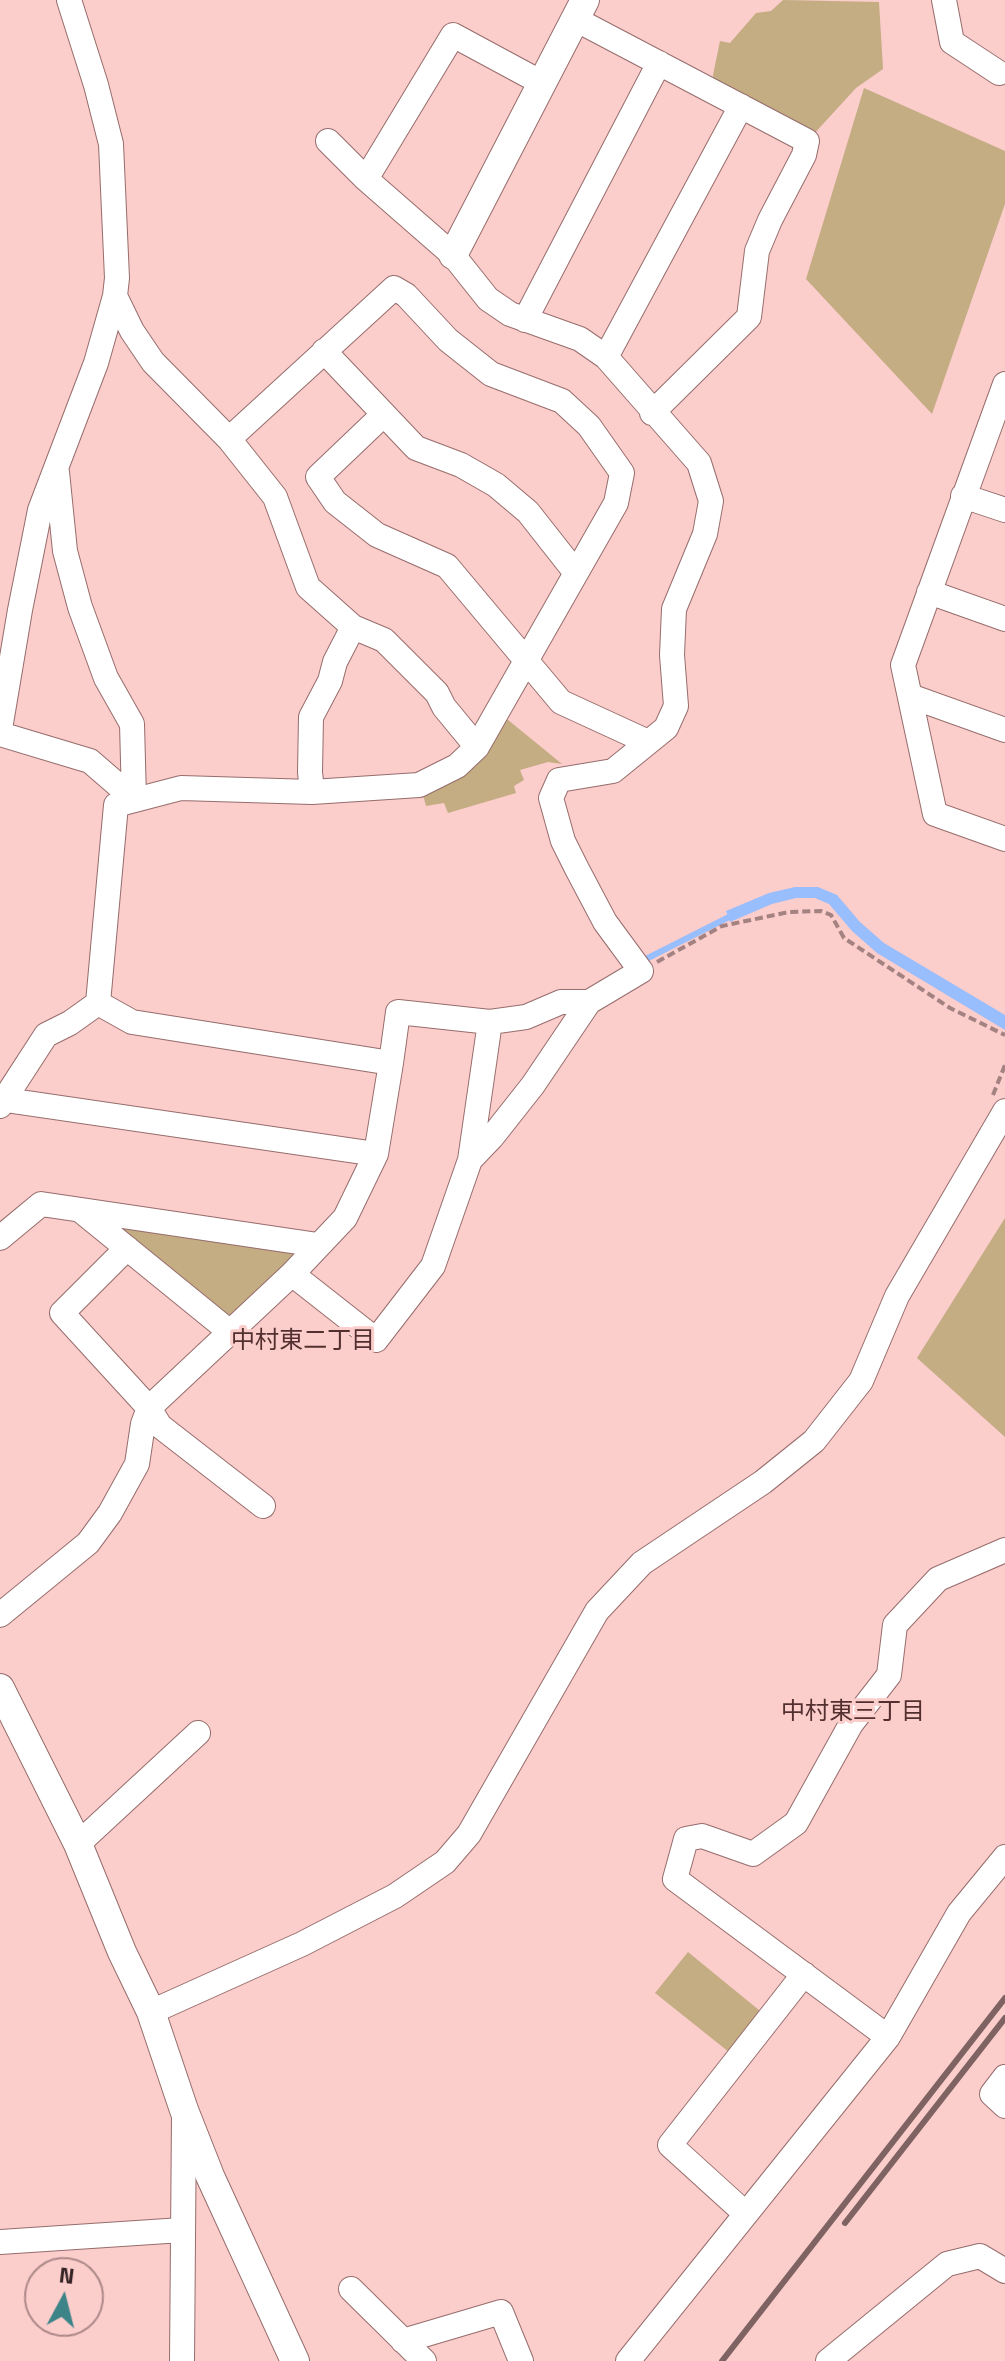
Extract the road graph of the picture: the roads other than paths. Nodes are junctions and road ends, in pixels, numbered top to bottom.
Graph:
1 (69, 0) edge
2 (944, 0) edge
3 (580, 9) edge
4 (659, 63) junction
5 (999, 73) dead end
6 (542, 83) junction
7 (741, 106) junction
8 (328, 141) dead end
9 (366, 179) junction
10 (453, 255) junction
11 (115, 296) junction
12 (525, 320) junction
13 (324, 351) junction
14 (606, 357) junction
15 (1004, 390) edge
16 (652, 413) junction
17 (383, 415) junction
18 (229, 439) junction
19 (57, 466) junction
20 (963, 496) junction
21 (1005, 510) edge
22 (576, 573) junction
23 (929, 592) junction
24 (1005, 619) edge
25 (353, 627) junction
26 (526, 662) junction
27 (910, 696) junction
28 (1005, 730) edge
29 (0, 731) edge
30 (648, 742) junction
31 (477, 747) junction
32 (312, 792) junction
33 (134, 799) junction
34 (1005, 839) edge
35 (589, 1002) junction
36 (98, 1003) junction
37 (490, 1022) junction
38 (391, 1063) junction
39 (2, 1102) edge
40 (1005, 1111) edge
41 (376, 1154) junction
42 (470, 1160) junction
43 (80, 1210) junction
44 (0, 1238) edge
45 (318, 1245) junction
46 (127, 1248) junction
47 (292, 1274) junction
48 (230, 1332) junction
49 (149, 1408) junction
50 (263, 1506) dead end
51 (1005, 1550) edge
52 (0, 1615) edge
53 (0, 1688) edge
54 (198, 1733) dead end
55 (78, 1844) junction
56 (1005, 1857) edge
57 (804, 1974) junction
58 (151, 2012) junction
59 (888, 2037) junction
60 (1005, 2077) edge
61 (1005, 2106) edge
62 (184, 2110) junction
63 (746, 2214) junction
64 (182, 2230) junction
65 (0, 2242) edge
66 (1005, 2271) edge
67 (351, 2289) dead end
68 (403, 2341) junction
69 (182, 2361) edge
70 (295, 2361) edge
71 (424, 2361) edge
72 (521, 2361) edge
73 (628, 2361) edge
74 (828, 2361) edge

1 - 11 street
2 - 5 street
3 - 4 street
3 - 6 street
4 - 7 street
4 - 12 street
6 - 9 street
6 - 10 street
7 - 14 street
7 - 16 street
8 - 9 street
9 - 10 street
10 - 12 street
11 - 18 street
11 - 19 street
12 - 14 street
13 - 17 street
13 - 18 street
13 - 22 street
14 - 16 street
15 - 20 street
16 - 30 street
17 - 22 street
17 - 26 street
18 - 25 street
19 - 29 street
19 - 33 street
20 - 21 street
20 - 23 street
22 - 26 street
23 - 24 street
23 - 27 street
25 - 31 street
25 - 32 street
26 - 30 street
26 - 31 street
27 - 28 street
27 - 34 street
29 - 33 street
30 - 35 street
31 - 32 street
32 - 33 street
33 - 36 street
35 - 37 street
35 - 42 street
36 - 38 street
36 - 39 street
37 - 38 street
37 - 42 street
38 - 41 street
39 - 41 street
40 - 58 street
41 - 45 street
42 - 47 street
43 - 44 street
43 - 45 street
43 - 46 street
45 - 47 street
46 - 48 street
46 - 49 street
47 - 48 street
48 - 49 street
49 - 50 street
49 - 52 street
51 - 57 street
53 - 55 street
54 - 55 street
55 - 58 street
56 - 59 street
57 - 59 street
57 - 63 street
58 - 62 street
59 - 63 street
60 - 61 street
62 - 64 street
62 - 70 street
63 - 73 street
64 - 65 street
64 - 69 street
66 - 74 street
67 - 68 street
68 - 71 street
68 - 72 street

